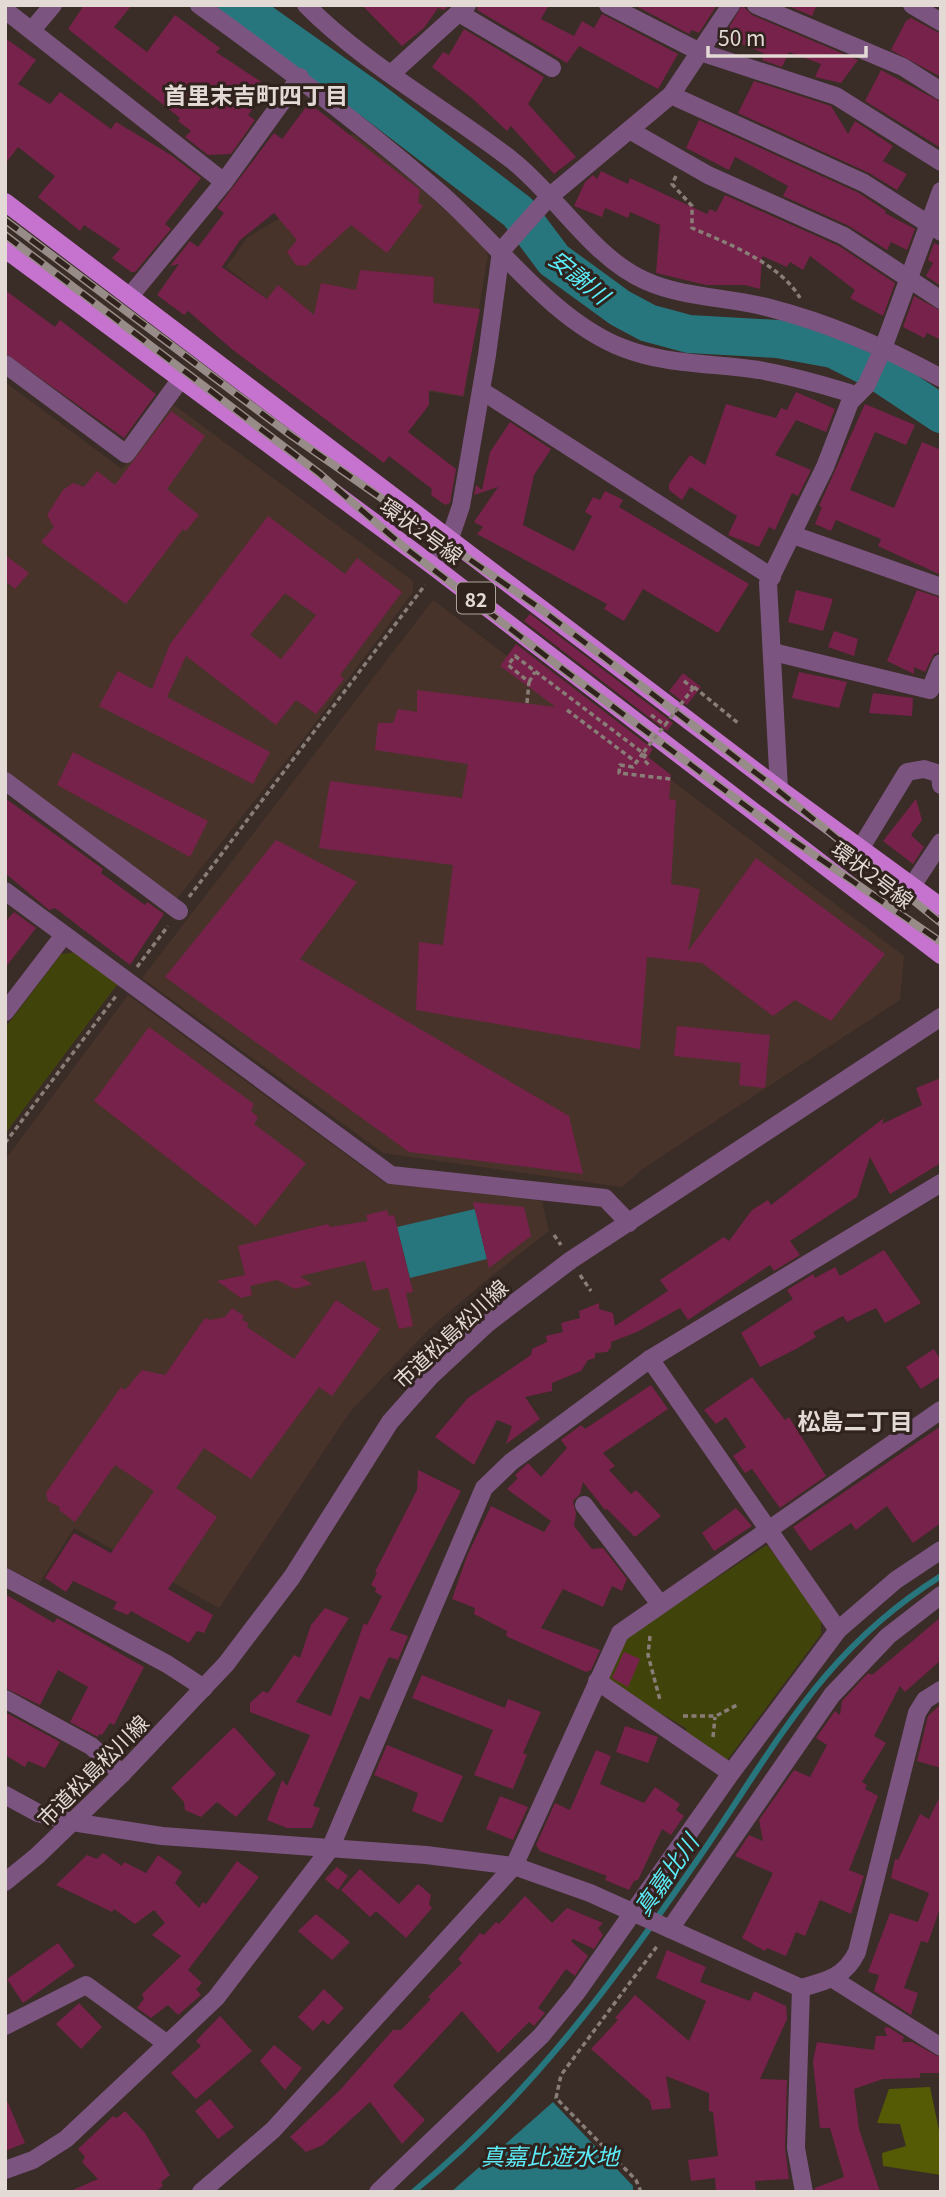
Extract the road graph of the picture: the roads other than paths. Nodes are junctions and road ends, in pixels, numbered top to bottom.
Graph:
1 (53, 5) edge
2 (199, 5) edge
3 (608, 5) edge
4 (731, 5) edge
5 (756, 5) edge
6 (912, 5) edge
7 (311, 7) edge
8 (463, 9) edge
9 (5, 10) edge
10 (941, 22) edge
11 (32, 30) junction
12 (700, 52) junction
13 (552, 68) dead end
14 (391, 74) junction
15 (300, 77) junction
16 (941, 91) edge
17 (671, 95) junction
18 (631, 131) junction
19 (941, 162) edge
20 (224, 182) junction
21 (941, 191) edge
22 (545, 201) junction
23 (5, 202) edge
24 (934, 229) edge
25 (5, 249) edge
26 (501, 251) junction
27 (908, 279) junction
28 (130, 296) junction
29 (941, 300) edge
30 (880, 356) junction
31 (5, 364) edge
32 (941, 378) edge
33 (180, 380) junction
34 (482, 391) junction
35 (861, 391) junction
36 (793, 535) junction
37 (450, 538) junction
38 (435, 567) junction
39 (772, 577) junction
40 (941, 587) edge
41 (773, 652) junction
42 (941, 663) edge
43 (936, 692) edge
44 (5, 781) edge
45 (941, 785) edge
46 (779, 789) junction
47 (941, 842) edge
48 (860, 849) junction
49 (912, 886) junction
50 (5, 891) edge
51 (941, 907) edge
52 (179, 911) road end
53 (64, 935) junction
54 (941, 955) edge
55 (5, 1012) edge
56 (941, 1017) edge
57 (941, 1183) edge
58 (629, 1223) junction
59 (650, 1359) junction
60 (941, 1410) edge
61 (584, 1506) dead end
62 (769, 1530) junction
63 (941, 1550) edge
64 (5, 1577) edge
65 (941, 1595) edge
66 (660, 1604) junction
67 (838, 1630) junction
68 (597, 1681) junction
69 (204, 1688) junction
70 (941, 1690) edge
71 (5, 1699) edge
72 (731, 1773) junction
73 (122, 1774) junction
74 (5, 1795) edge
75 (72, 1822) junction
76 (330, 1849) junction
77 (514, 1866) junction
78 (5, 1882) edge
79 (640, 1915) junction
80 (668, 1928) junction
81 (833, 1979) junction
82 (801, 1988) junction
83 (5, 2026) edge
84 (166, 2043) junction
85 (941, 2047) edge
86 (5, 2170) edge
87 (201, 2192) edge
88 (378, 2192) edge
89 (804, 2192) edge

1 - 11 street
2 - 15 street
3 - 12 street
4 - 12 street
5 - 16 street
6 - 10 street
7 - 14 street
8 - 13 street
8 - 14 street
9 - 11 street
11 - 20 street
12 - 17 street
12 - 19 street
14 - 22 street
15 - 20 street
15 - 26 street
17 - 18 street
17 - 24 street
18 - 22 street
18 - 27 street
20 - 28 street
21 - 24 street
22 - 26 street
22 - 30 street
23 - 28 main road, 環状2号線 / 82
24 - 27 street
25 - 33 main road, 環状2号線 / 82
26 - 34 street
26 - 35 street
27 - 29 street
27 - 30 street
28 - 37 main road, 環状2号線 / 82
30 - 32 street
30 - 35 street
31 - 33 street
33 - 38 main road, 環状2号線 / 82
34 - 37 street
34 - 39 street
35 - 36 street
36 - 39 street
36 - 40 street
37 - 38 street
37 - 46 main road, 環状2号線 / 82
38 - 54 main road, 環状2号線 / 82
39 - 41 street
41 - 43 street
41 - 46 street
42 - 43 street
44 - 52 street
45 - 48 street
46 - 48 main road, 環状2号線 / 82
47 - 49 street
48 - 49 main road, 環状2号線 / 82
49 - 51 main road, 環状2号線 / 82
50 - 53 street
53 - 55 street
53 - 58 street
56 - 58 street, 市道松島松川線
57 - 59 street
58 - 69 street, 市道松島松川線
59 - 62 street
59 - 76 street
60 - 62 street
61 - 66 street
62 - 66 street
62 - 67 street
63 - 67 street
64 - 69 street
65 - 80 street
66 - 68 street
67 - 72 street
68 - 72 street
68 - 77 street
69 - 73 street, 市道松島松川線
70 - 81 street
71 - 73 street
72 - 79 street
73 - 75 street, 市道松島松川線
74 - 75 street
75 - 76 street
75 - 78 street, 市道松島松川線
76 - 77 street
76 - 84 street
77 - 79 street
77 - 87 street
79 - 80 street
79 - 88 street
80 - 82 street
81 - 82 street
81 - 85 street
82 - 89 street
83 - 84 street
84 - 86 street

